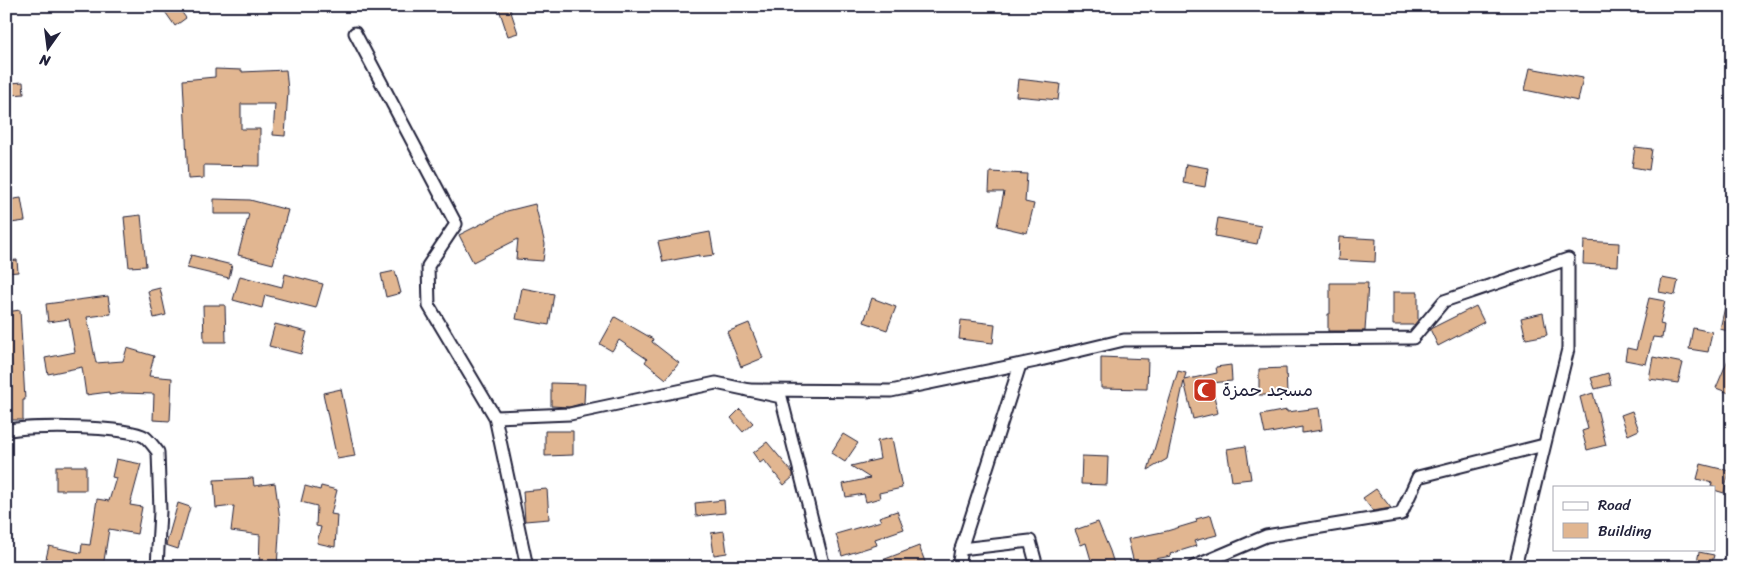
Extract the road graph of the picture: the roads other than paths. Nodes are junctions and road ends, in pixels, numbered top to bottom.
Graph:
1 (355, 33) dead end
2 (1020, 365) junction
3 (747, 390) junction
4 (495, 417) junction
5 (6, 431) edge
6 (1544, 445) junction
7 (961, 549) junction
8 (157, 567) edge
9 (527, 567) edge
10 (824, 567) edge
11 (958, 567) edge
12 (1037, 567) edge
13 (1193, 567) edge
14 (1515, 567) edge

1 - 4 street
2 - 3 street
2 - 6 street
2 - 7 street
3 - 4 street
3 - 10 street
4 - 9 street
5 - 8 street
6 - 13 street
6 - 14 street
7 - 11 street
7 - 12 street

